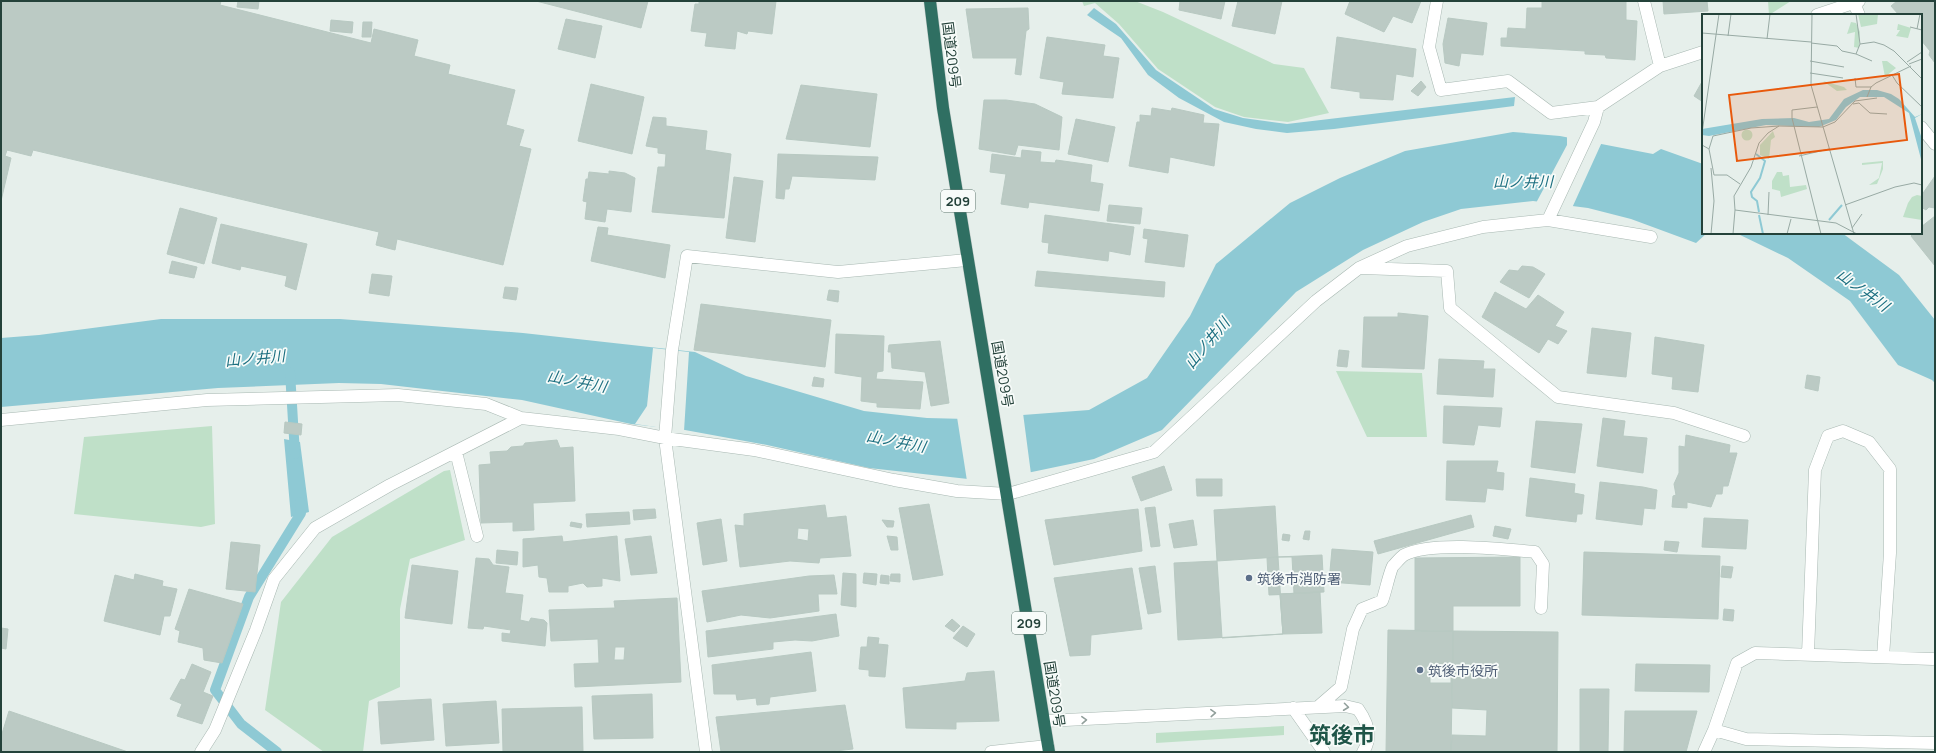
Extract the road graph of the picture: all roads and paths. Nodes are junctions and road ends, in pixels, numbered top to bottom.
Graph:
1 (930, 1) edge
2 (1437, 1) edge
3 (1644, 1) edge
4 (1857, 2) edge
5 (1820, 14) edge
6 (1860, 14) edge
7 (1702, 52) edge
8 (1660, 66) junction
9 (1598, 106) junction
10 (1922, 129) edge
11 (1935, 144) edge
12 (1548, 220) junction
13 (1651, 236) dead end
14 (967, 260) junction
15 (1359, 268) junction
16 (521, 418) junction
17 (1, 420) edge
18 (665, 433) junction
19 (1744, 436) dead end
20 (456, 452) junction
21 (1008, 494) junction
22 (477, 536) dead end
23 (1541, 608) dead end
24 (1808, 654) junction
25 (1883, 657) junction
26 (1933, 659) dead end
27 (1319, 706) junction
28 (1293, 708) junction
29 (1045, 722) junction
30 (1714, 730) junction
31 (1935, 744) edge
32 (1049, 749) edge
33 (201, 752) edge
34 (706, 752) edge
35 (991, 752) edge
36 (1324, 752) edge
37 (1363, 752) edge
38 (1704, 752) edge

1 - 14 highway, 国道209号 / 209
2 - 9 street
3 - 8 street
4 - 5 street
4 - 6 street
7 - 8 street
8 - 9 street
9 - 12 street
10 - 11 street
12 - 13 street
12 - 15 street
14 - 18 street
14 - 21 highway, 国道209号 / 209
15 - 19 street
15 - 21 street
16 - 17 street
16 - 18 street
16 - 20 street
18 - 21 street
18 - 34 street
20 - 22 street
20 - 33 street
21 - 29 highway, 国道209号 / 209
23 - 27 street
24 - 25 street
24 - 25 street
24 - 30 street
25 - 26 street
27 - 28 street
27 -> 37 street
29 -> 28 street
28 - 36 street
29 - 32 highway, 国道209号 / 209
30 - 31 street
30 - 38 street
32 - 35 street

